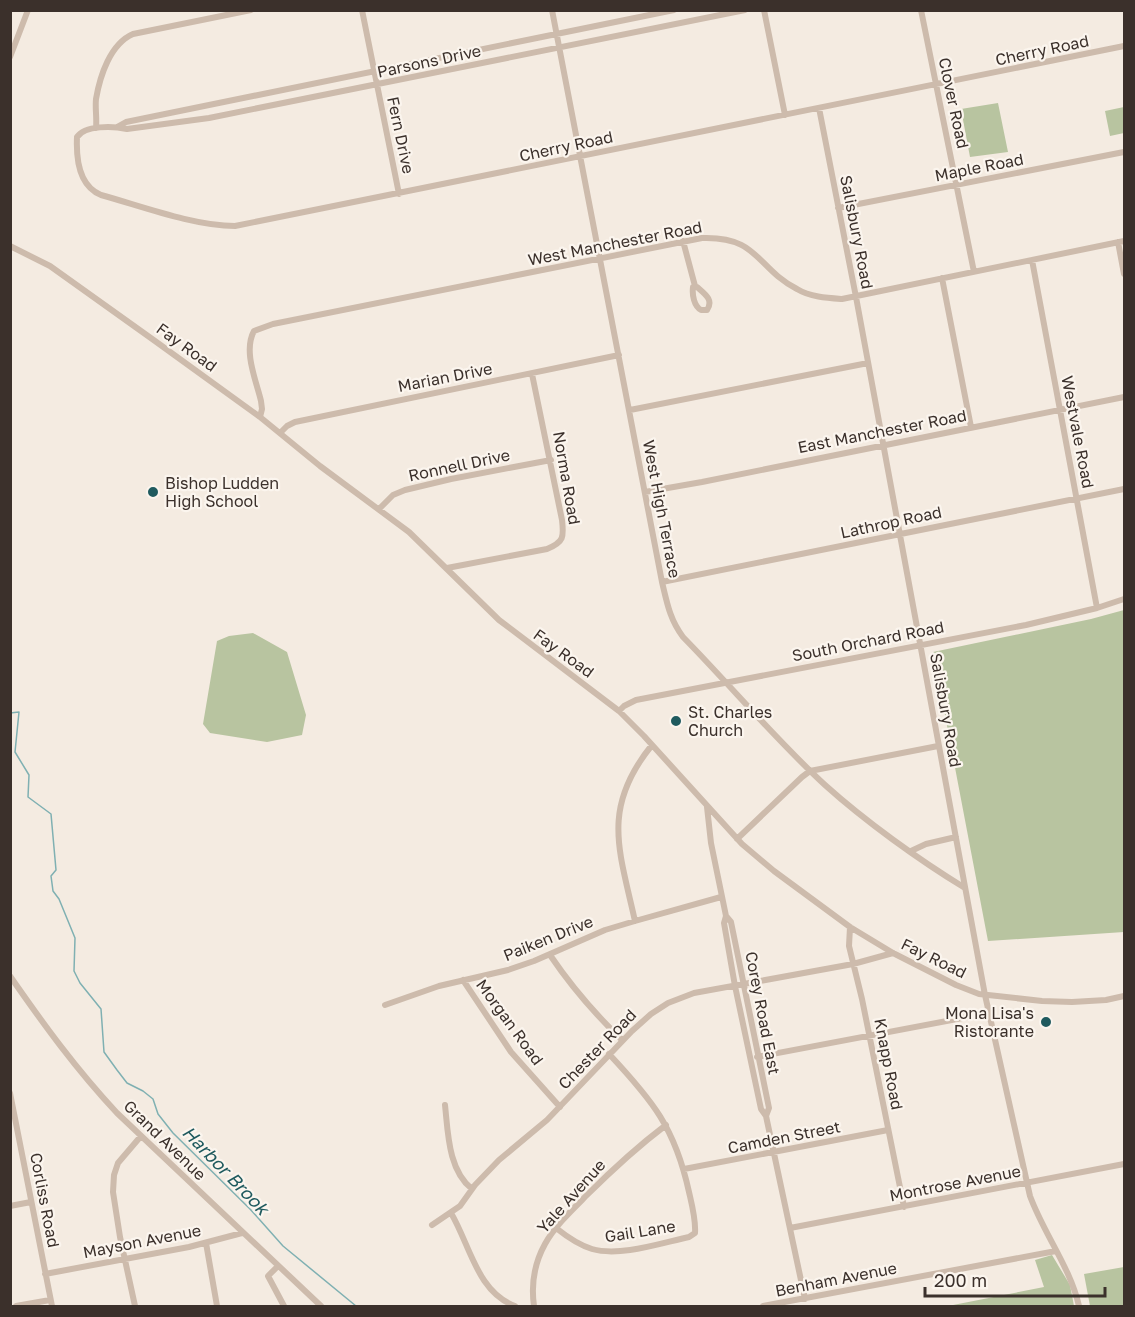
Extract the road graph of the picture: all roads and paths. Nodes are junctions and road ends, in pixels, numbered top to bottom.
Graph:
1 (28, 10) edge
2 (251, 10) edge
3 (362, 10) edge
4 (552, 10) edge
5 (674, 10) edge
6 (745, 10) edge
7 (764, 10) edge
8 (921, 10) edge
9 (648, 16) junction
10 (652, 29) junction
11 (556, 35) junction
12 (1125, 46) edge
13 (559, 48) junction
14 (10, 57) edge
15 (374, 72) junction
16 (936, 85) junction
17 (377, 86) junction
18 (206, 106) junction
19 (819, 108) junction
20 (785, 115) junction
21 (209, 118) junction
22 (117, 127) junction
23 (96, 128) junction
24 (1125, 152) edge
25 (580, 157) junction
26 (958, 186) junction
27 (399, 194) junction
28 (838, 208) junction
29 (683, 241) junction
30 (1121, 241) edge
31 (10, 246) edge
32 (600, 258) junction
33 (1032, 260) junction
34 (975, 272) junction
35 (1125, 274) edge
36 (942, 278) junction
37 (695, 286) dead end
38 (856, 297) junction
39 (620, 355) junction
40 (868, 363) junction
41 (532, 374) junction
42 (1125, 397) edge
43 (1060, 409) junction
44 (630, 410) junction
45 (260, 417) junction
46 (971, 427) junction
47 (280, 433) junction
48 (883, 445) junction
49 (551, 460) junction
50 (1125, 489) edge
51 (645, 492) junction
52 (1077, 499) junction
53 (380, 509) junction
54 (900, 535) junction
55 (447, 568) junction
56 (662, 582) junction
57 (1125, 599) edge
58 (1097, 608) junction
59 (920, 644) junction
60 (727, 683) junction
61 (619, 711) junction
62 (652, 746) junction
63 (938, 746) junction
64 (810, 771) junction
65 (707, 807) junction
66 (956, 837) junction
67 (737, 838) junction
68 (911, 851) junction
69 (965, 888) junction
70 (721, 897) junction
71 (726, 916) junction
72 (635, 921) junction
73 (850, 927) junction
74 (893, 953) junction
75 (550, 954) junction
76 (853, 963) junction
77 (10, 976) edge
78 (463, 980) junction
79 (744, 984) junction
80 (735, 986) junction
81 (986, 995) junction
82 (1125, 996) edge
83 (385, 1005) dead end
84 (989, 1013) junction
85 (869, 1035) junction
86 (622, 1040) junction
87 (609, 1054) junction
88 (759, 1057) junction
89 (750, 1059) junction
90 (12, 1096) edge
91 (445, 1105) dead end
92 (560, 1107) junction
93 (766, 1116) junction
94 (666, 1125) junction
95 (888, 1130) junction
96 (141, 1136) junction
97 (773, 1153) junction
98 (1125, 1164) edge
99 (684, 1169) junction
100 (1027, 1183) junction
101 (472, 1189) junction
102 (32, 1202) junction
103 (10, 1206) edge
104 (904, 1207) junction
105 (451, 1213) junction
106 (432, 1225) dead end
107 (556, 1228) junction
108 (790, 1228) junction
109 (242, 1233) junction
110 (206, 1243) junction
111 (1056, 1251) junction
112 (125, 1259) junction
113 (278, 1266) junction
114 (45, 1274) junction
115 (805, 1299) junction
116 (51, 1303) edge
117 (16, 1306) edge
118 (135, 1306) edge
119 (218, 1306) edge
120 (284, 1306) edge
121 (321, 1306) edge
122 (515, 1306) edge
123 (534, 1306) edge
124 (763, 1306) edge
125 (1079, 1306) edge

1 - 14 street
2 - 23 street
3 - 15 street, Fern Drive
4 - 11 street, West High Terrace
5 - 9 street, Parsons Drive
6 - 10 street, Parsons Drive
7 - 20 street
8 - 16 street, Clover Road
9 - 10 street
9 - 11 street, Parsons Drive
10 - 13 street, Parsons Drive
11 - 13 street, West High Terrace
11 - 15 street, Parsons Drive
12 - 16 street, Cherry Road
13 - 17 street, Parsons Drive
13 - 25 street, West High Terrace
15 - 17 street, Fern Drive
15 - 18 street, Parsons Drive
16 - 19 street, Cherry Road
16 - 26 street, Clover Road
17 - 21 street, Parsons Drive
17 - 27 street, Fern Drive
18 - 21 street
18 - 22 street, Parsons Drive
19 - 20 street, Cherry Road
19 - 28 street, Salisbury Road
20 - 25 street, Cherry Road
21 - 22 street, Parsons Drive
22 - 23 street, Parsons Drive
23 - 27 street, Cherry Road
24 - 26 street, Maple Road
25 - 27 street, Cherry Road
25 - 32 street, West High Terrace
26 - 28 street, Maple Road
26 - 34 street, Clover Road
28 - 38 street, Salisbury Road
29 - 32 street, West Manchester Road
29 - 37 street
29 - 38 street, West Manchester Road
30 - 33 street, West Manchester Road
30 - 35 street
31 - 45 street, Fay Road
32 - 39 street, West High Terrace
32 - 45 street, West Manchester Road
33 - 34 street, West Manchester Road
33 - 43 street, Westvale Road
34 - 36 street, West Manchester Road
36 - 38 street, West Manchester Road
36 - 46 street
38 - 40 street, Salisbury Road
39 - 41 street, Marian Drive
39 - 44 street, West High Terrace
40 - 44 street
40 - 48 street, Salisbury Road
41 - 47 street, Marian Drive
41 - 49 street, Norma Road
42 - 43 street, East Manchester Road
43 - 46 street, East Manchester Road
43 - 52 street, Westvale Road
44 - 51 street, West High Terrace
45 - 47 street, Fay Road
46 - 48 street, East Manchester Road
47 - 53 street, Fay Road
48 - 51 street, East Manchester Road
48 - 54 street, Salisbury Road
49 - 53 street, Ronnell Drive
49 - 55 street, Norma Road
50 - 52 street, Lathrop Road
51 - 56 street, West High Terrace
52 - 54 street, Lathrop Road
52 - 58 street, Westvale Road
53 - 55 street, Fay Road
54 - 56 street, Lathrop Road
54 - 59 street, Salisbury Road
55 - 61 street, Fay Road
56 - 60 street, West High Terrace
57 - 58 street, South Orchard Road
58 - 59 street, South Orchard Road
59 - 60 street, South Orchard Road
59 - 63 street, Salisbury Road
60 - 61 street, South Orchard Road
60 - 64 street, West High Terrace
61 - 62 street, Fay Road
62 - 65 street, Fay Road
62 - 72 street
63 - 64 street
63 - 66 street, Salisbury Road
64 - 67 street
64 - 68 street, West High Terrace
65 - 67 street, Fay Road
65 - 70 street, Corey Road East
66 - 68 street
66 - 69 street, Salisbury Road
67 - 73 street, Fay Road
68 - 69 street, West High Terrace
69 - 81 street, Salisbury Road
70 - 71 street, Corey Road East
70 - 72 street, Paiken Drive
71 - 79 street, Corey Road East
71 - 80 street, Corey Road East
72 - 75 street, Paiken Drive
73 - 74 street, Fay Road
73 - 76 street, Knapp Road
74 - 76 street, Chester Road
74 - 81 street, Fay Road
75 - 78 street, Paiken Drive
75 - 86 street
76 - 79 street, Chester Road
76 - 85 street, Knapp Road
77 - 96 street, Grand Avenue
78 - 83 street, Paiken Drive
78 - 92 street, Morgan Road
79 - 80 street, Chester Road
79 - 88 street, Corey Road East
80 - 86 street, Chester Road
80 - 89 street, Corey Road East
81 - 82 street, Fay Road
81 - 84 street, Salisbury Road
84 - 85 street
84 - 100 street, Salisbury Road
85 - 88 street
85 - 95 street, Knapp Road
86 - 87 street, Chester Road
87 - 92 street, Chester Road
87 - 94 street
88 - 89 street
88 - 93 street, Corey Road East
89 - 93 street, Corey Road East
90 - 102 street, Corliss Road
91 - 101 street
92 - 101 street, Chester Road
93 - 97 street, Corey Road East
94 - 99 street
94 - 107 street, Yale Avenue
95 - 97 street, Camden Street
95 - 104 street, Knapp Road
96 - 109 street, Grand Avenue
96 - 112 street
97 - 99 street, Camden Street
97 - 108 street, Corey Road East
98 - 100 street, Montrose Avenue
99 - 107 street, Gail Lane
100 - 104 street, Montrose Avenue
100 - 111 street, Salisbury Road
101 - 105 street, Chester Road
102 - 103 street
102 - 114 street, Corliss Road
104 - 108 street, Montrose Avenue
105 - 106 street, Chester Road
105 - 122 street
107 - 123 street, Yale Avenue
108 - 115 street, Corey Road East
109 - 110 street, Mayson Avenue
109 - 113 street, Grand Avenue
110 - 112 street, Mayson Avenue
110 - 119 street
111 - 115 street, Benham Avenue
111 - 125 street, Salisbury Road
112 - 114 street, Mayson Avenue
112 - 118 street
113 - 120 street
113 - 121 street, Grand Avenue
114 - 116 street, Corliss Road
115 - 124 street, Benham Avenue
116 - 117 street

